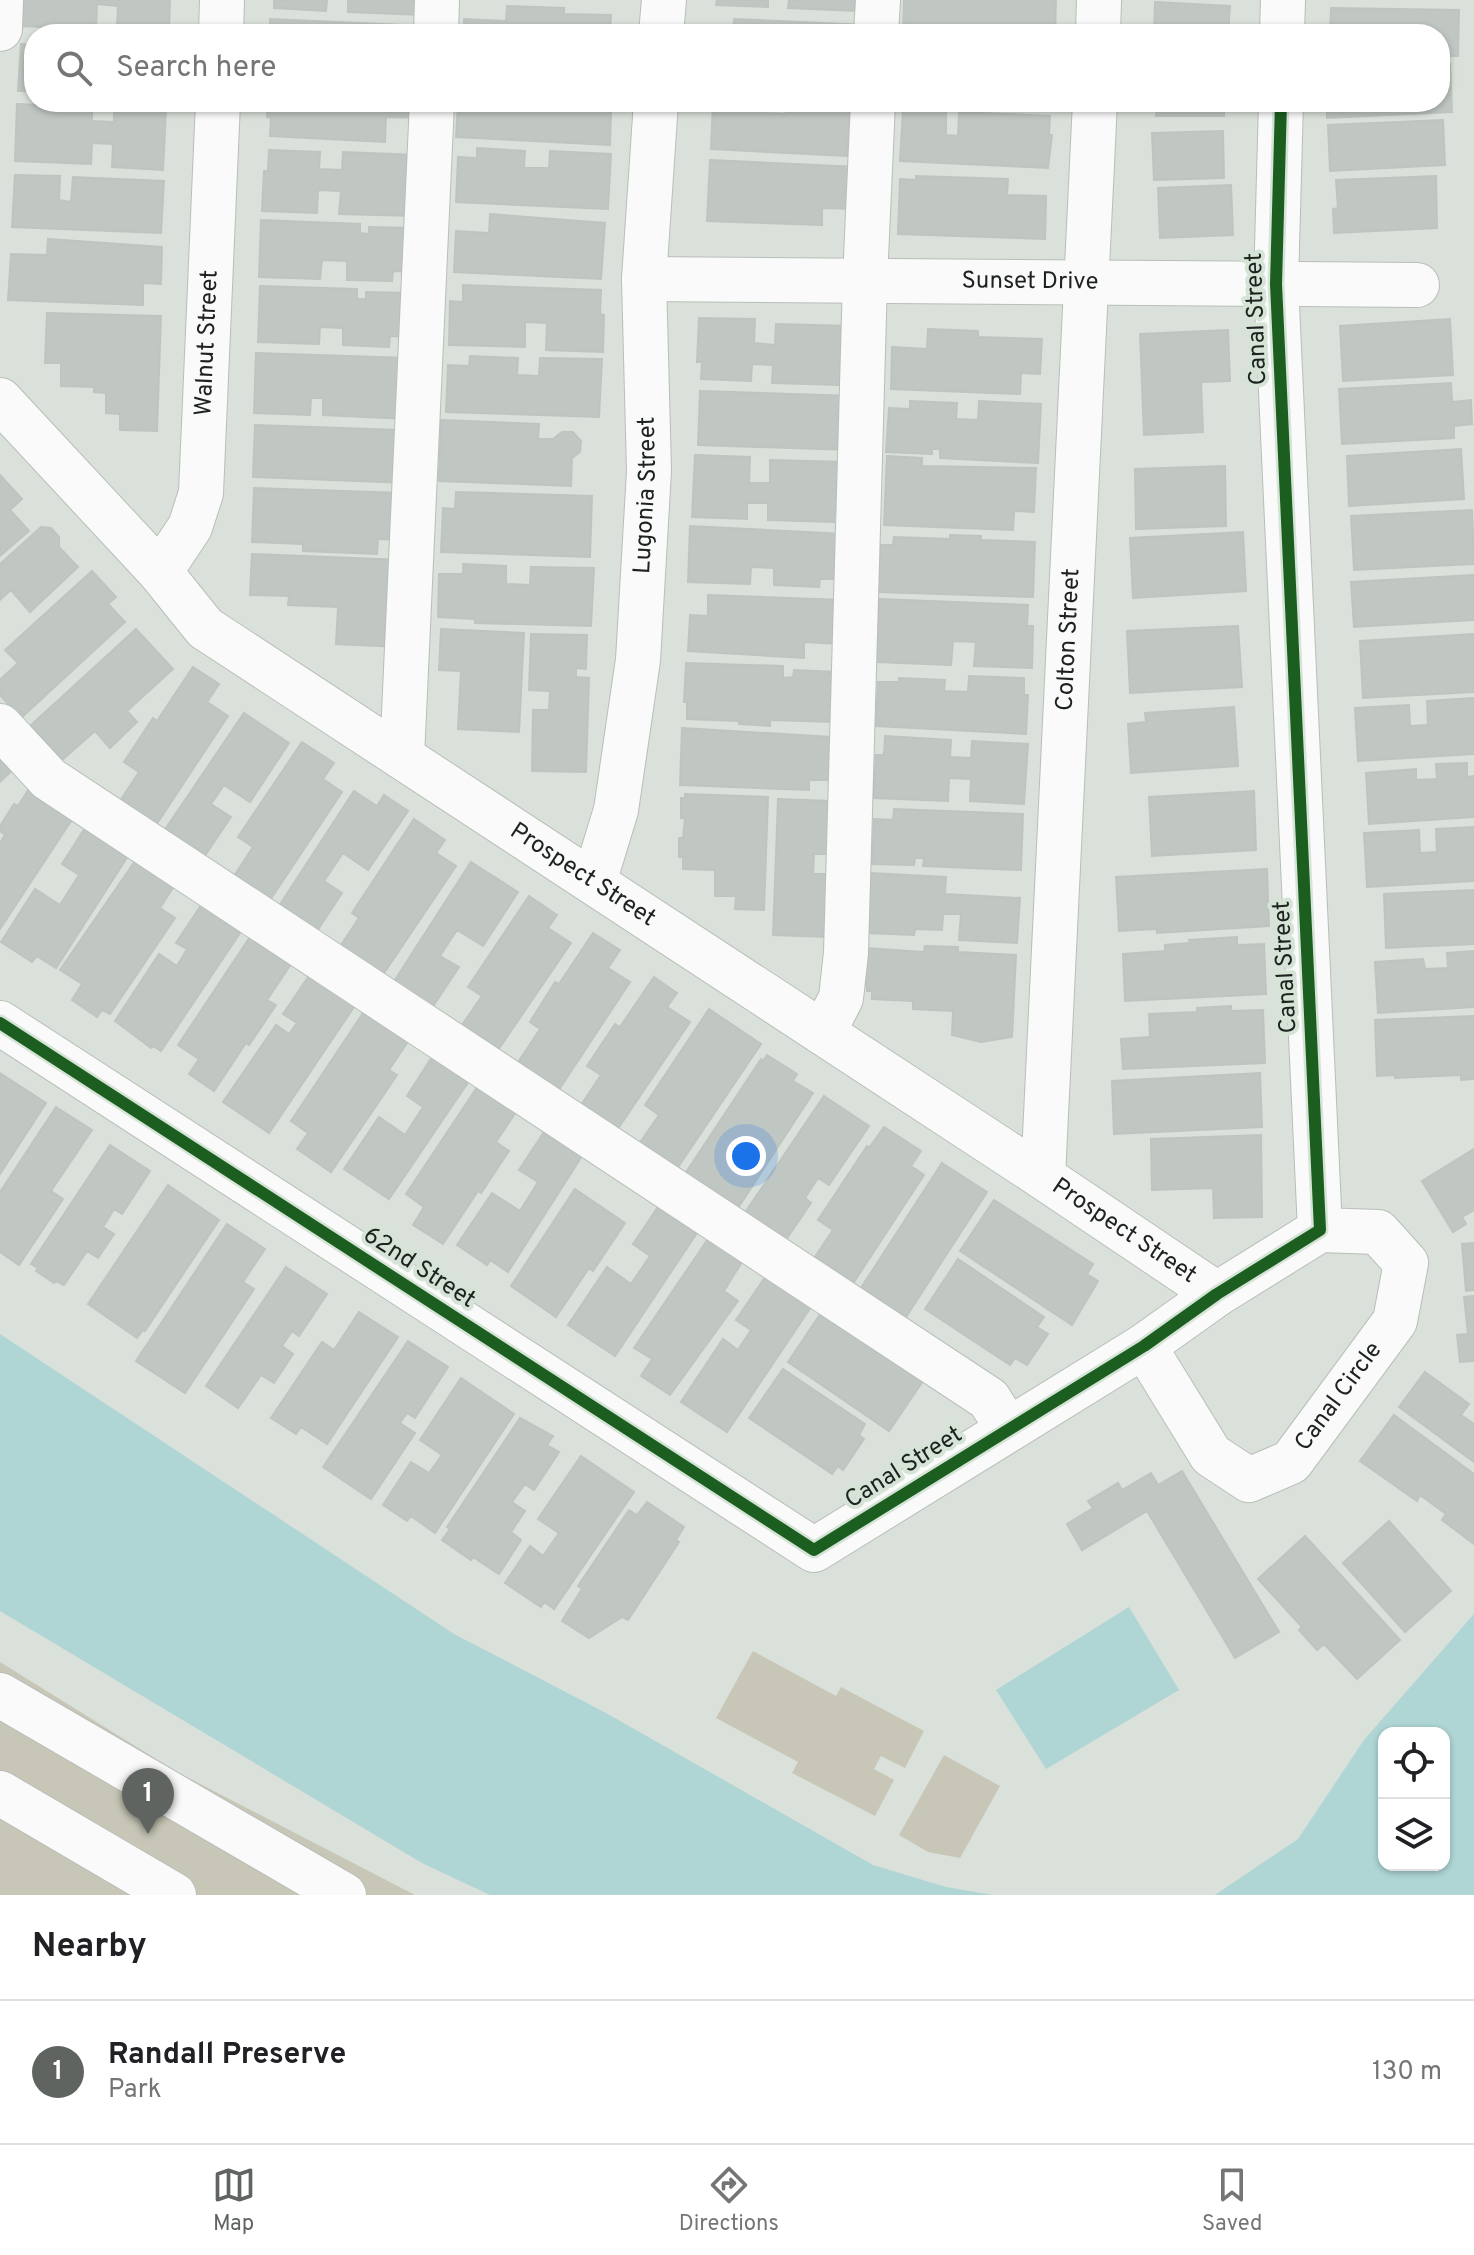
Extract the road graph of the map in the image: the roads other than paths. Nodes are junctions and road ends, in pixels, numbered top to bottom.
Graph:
1 (1, 0) edge
2 (222, 0) edge
3 (437, 0) edge
4 (664, 0) edge
5 (878, 0) edge
6 (1099, 0) edge
7 (1283, 0) edge
8 (221, 24) edge
9 (436, 24) edge
10 (662, 24) edge
11 (877, 24) edge
12 (1098, 24) edge
13 (1282, 24) edge
14 (0, 29) edge
15 (218, 112) edge
16 (432, 112) edge
17 (655, 112) edge
18 (873, 112) edge
19 (1094, 112) edge
20 (1281, 112) edge
21 (644, 279) junction
22 (865, 280) junction
23 (1086, 282) junction
24 (1276, 284) junction
25 (1417, 285) dead end
26 (0, 400) edge
27 (160, 572) junction
28 (0, 726) edge
29 (402, 757) junction
30 (594, 882) junction
31 (0, 1023) edge
32 (823, 1033) junction
33 (1043, 1177) junction
34 (1320, 1230) junction
35 (1217, 1294) junction
36 (1144, 1346) junction
37 (1008, 1429) junction
38 (814, 1550) joint
39 (0, 1695) edge
40 (0, 1793) edge
41 (174, 1895) edge
42 (344, 1895) edge

1 - 14 street
2 - 8 street
3 - 9 street
4 - 10 street
5 - 11 street
6 - 12 street
7 - 13 street
15 - 27 street, Walnut Street
16 - 29 street
17 - 21 street, Lugonia Street
18 - 22 street
19 - 23 street, Colton Street
20 - 24 street, Canal Street
21 - 22 street, Sunset Drive
21 - 30 street, Lugonia Street
22 - 23 street, Sunset Drive
22 - 32 street
23 - 24 street, Sunset Drive
23 - 33 street, Colton Street
24 - 25 street, Sunset Drive
24 - 34 street, Canal Street
26 - 27 street, Prospect Street
27 - 29 street, Prospect Street
28 - 37 street
29 - 30 street, Prospect Street
30 - 32 street, Prospect Street
31 - 38 street, 62nd Street
32 - 33 street, Prospect Street
33 - 35 street, Prospect Street
34 - 35 street, Canal Street
34 - 36 street, Canal Circle
35 - 36 street, Canal Street
36 - 37 street, Canal Street
37 - 38 street, Canal Street
39 - 42 street
40 - 41 street

